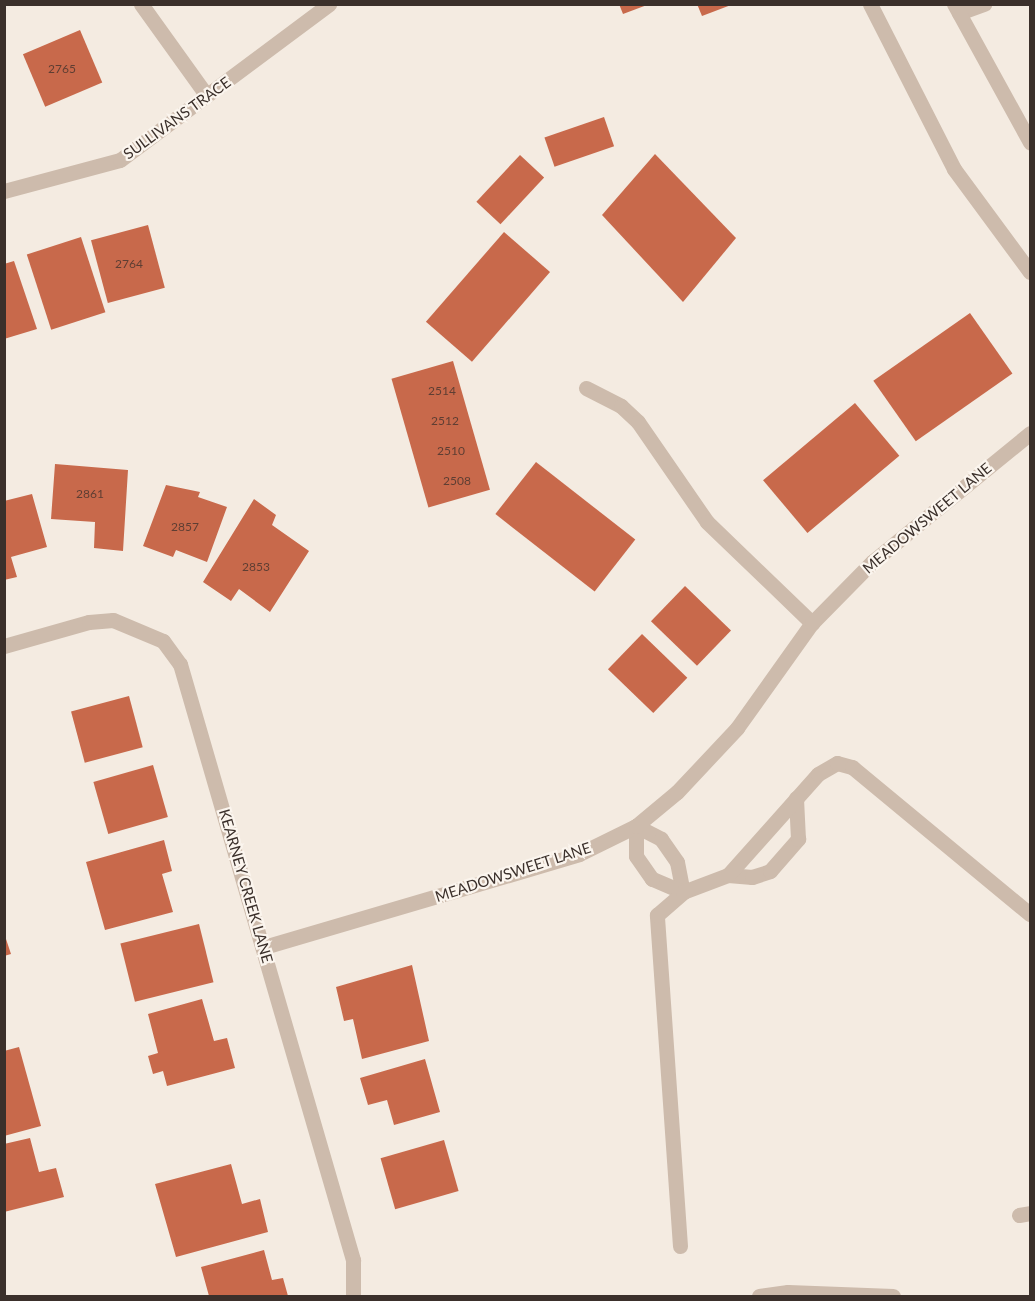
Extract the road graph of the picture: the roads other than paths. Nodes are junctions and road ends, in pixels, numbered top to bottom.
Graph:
1 (141, 4) edge
2 (329, 4) edge
3 (870, 4) edge
4 (984, 4) edge
5 (956, 9) edge
6 (207, 96) junction
7 (1030, 142) edge
8 (4, 191) edge
9 (1030, 272) edge
10 (586, 388) dead end
11 (1030, 433) edge
12 (812, 623) junction
13 (4, 646) edge
14 (796, 798) junction
15 (636, 826) junction
16 (728, 875) junction
17 (682, 892) junction
18 (1030, 914) edge
19 (264, 947) junction
20 (680, 1245) dead end
21 (353, 1296) edge
22 (759, 1296) edge
23 (893, 1296) edge

1 - 6 street
2 - 6 street, SULLIVANS TRACE
3 - 9 street
4 - 5 street
5 - 7 street
6 - 8 street, SULLIVANS TRACE
10 - 12 street
11 - 12 street, MEADOWSWEET LANE
12 - 15 street, MEADOWSWEET LANE
13 - 19 street, KEARNEY CREEK LANE
14 - 16 street
14 - 16 street
14 - 18 street
15 - 17 street
15 - 17 street
15 - 19 street, MEADOWSWEET LANE
16 - 17 street
17 - 20 street
19 - 21 street, KEARNEY CREEK LANE
22 - 23 street

